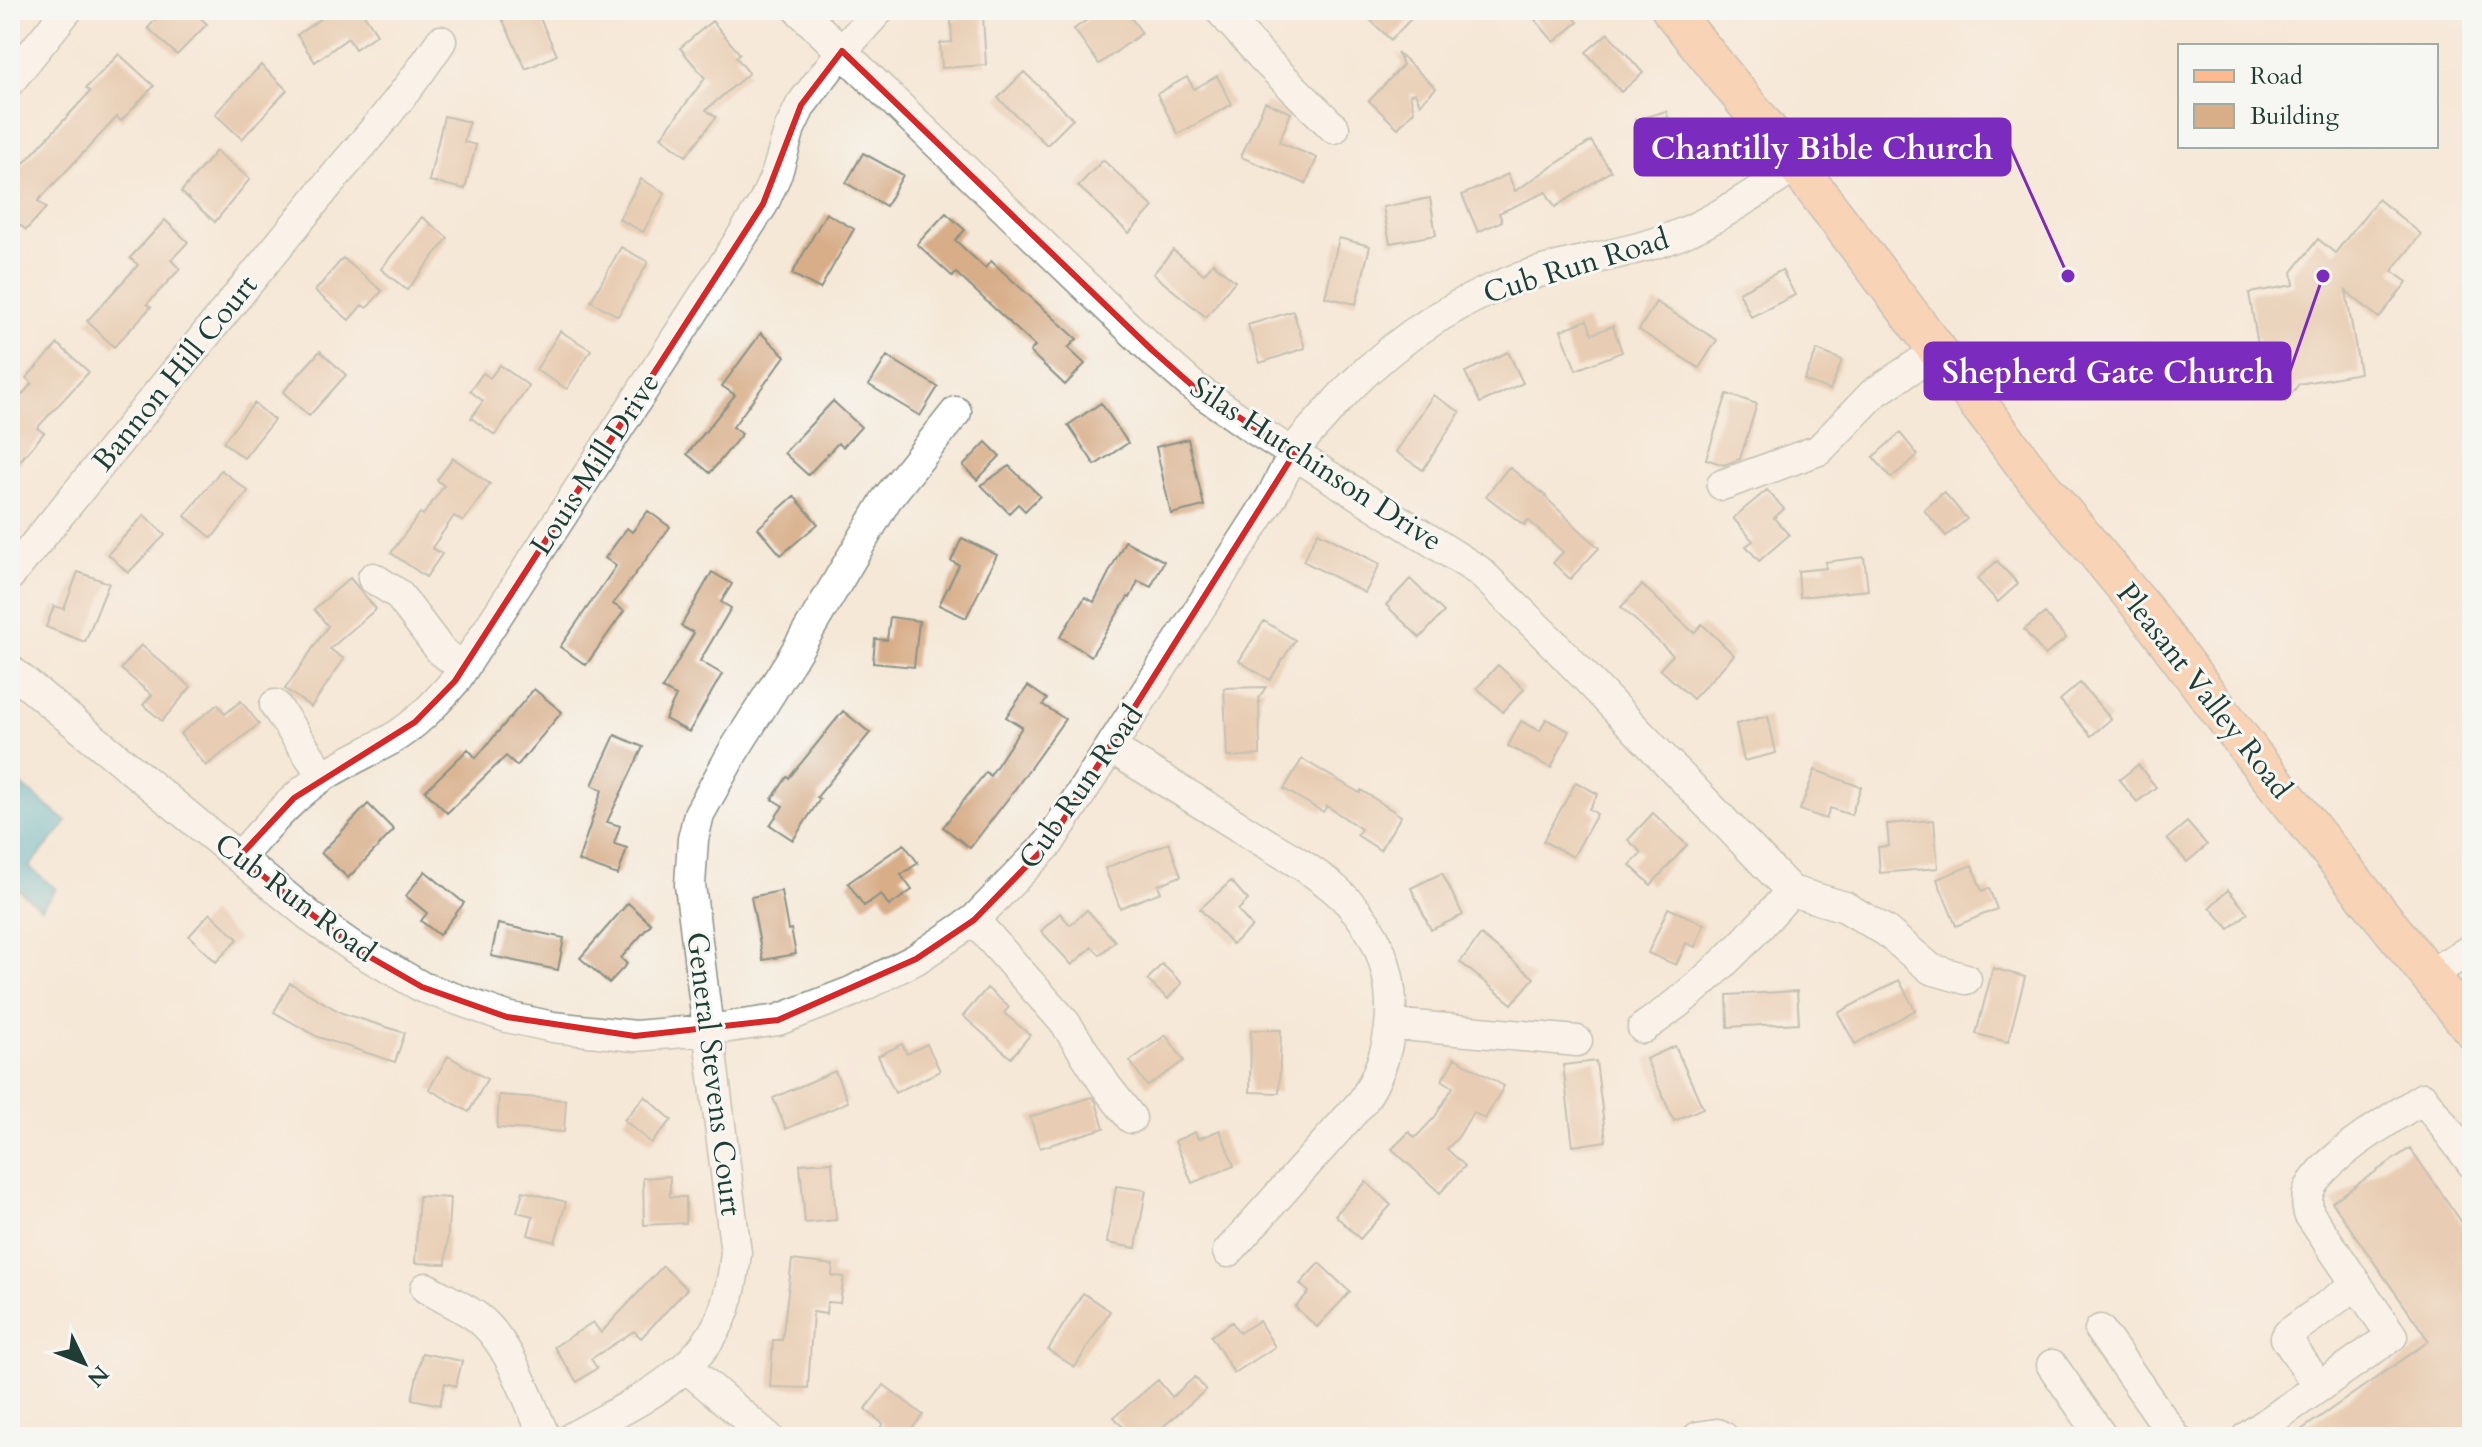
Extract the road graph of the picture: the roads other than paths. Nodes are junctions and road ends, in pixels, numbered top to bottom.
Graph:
1 (67, 10) edge
2 (799, 10) edge
3 (879, 10) edge
4 (1220, 10) edge
5 (1671, 10) edge
6 (441, 41) dead end
7 (842, 51) junction
8 (10, 81) edge
9 (1334, 128) dead end
10 (1797, 166) junction
11 (1939, 350) junction
12 (956, 412) dead end
13 (1294, 454) junction
14 (1722, 485) dead end
15 (10, 575) edge
16 (373, 578) dead end
17 (463, 668) junction
18 (10, 670) edge
19 (275, 705) dead end
20 (1111, 748) junction
21 (323, 776) junction
22 (239, 857) junction
23 (1791, 891) junction
24 (974, 920) junction
25 (2472, 949) edge
26 (2428, 975) junction
27 (1966, 979) dead end
28 (1392, 1024) junction
29 (1643, 1028) dead end
30 (2472, 1029) edge
31 (708, 1030) junction
32 (1577, 1041) dead end
33 (1131, 1118) dead end
34 (2462, 1127) edge
35 (2472, 1163) edge
36 (1228, 1252) dead end
37 (2357, 1284) junction
38 (426, 1288) dead end
39 (2100, 1330) dead end
40 (2052, 1365) dead end
41 (686, 1367) junction
42 (2319, 1387) junction
43 (545, 1437) edge
44 (573, 1437) edge
45 (768, 1437) edge
46 (1698, 1437) edge
47 (1723, 1437) edge
48 (2102, 1437) edge
49 (2175, 1437) edge
50 (2247, 1437) edge

1 - 8 street
2 - 7 street, Silas Hutchinson Drive
3 - 7 street, Louis Mill Drive
4 - 9 street
5 - 10 main road, Pleasant Valley Road
6 - 15 street, Bannon Hill Court
7 - 13 street, Silas Hutchinson Drive
7 - 17 street, Louis Mill Drive
10 - 11 main road, Pleasant Valley Road
10 - 13 street, Cub Run Road
11 - 14 street
11 - 26 main road, Pleasant Valley Road
12 - 31 street, General Stevens Court
13 - 20 street, Cub Run Road
13 - 23 street, Silas Hutchinson Drive
16 - 17 street
17 - 21 street, Louis Mill Drive
18 - 22 street, Cub Run Road
19 - 21 street
20 - 24 street, Cub Run Road
20 - 28 street
21 - 22 street, Louis Mill Drive
22 - 31 street, Cub Run Road
23 - 27 street
23 - 29 street
24 - 31 street, Cub Run Road
24 - 33 street
25 - 26 street
26 - 30 main road, Pleasant Valley Road
28 - 32 street
28 - 36 street
31 - 41 street, General Stevens Court
34 - 35 street
34 - 37 street
37 - 42 street
37 - 42 street
38 - 43 street
39 - 49 street
40 - 48 street
41 - 44 street, General Stevens Court
41 - 45 street
42 - 50 street
46 - 47 street

